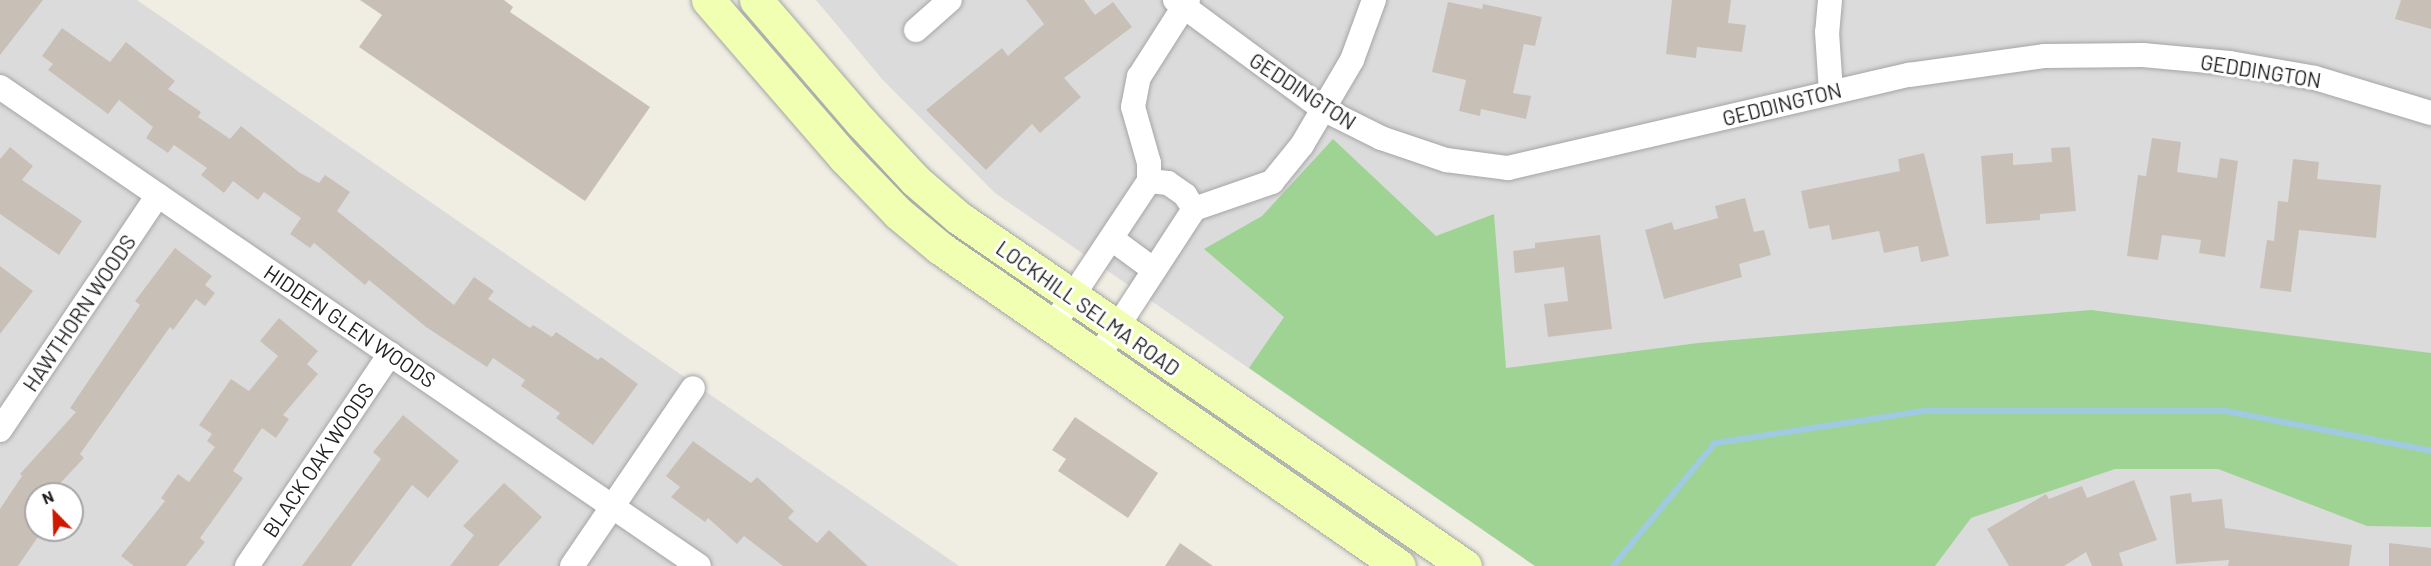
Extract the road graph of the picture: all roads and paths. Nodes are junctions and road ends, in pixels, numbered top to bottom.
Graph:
1 (708, 0) edge
2 (756, 0) edge
3 (950, 0) edge
4 (1374, 0) edge
5 (1830, 0) edge
6 (1182, 2) edge
7 (916, 30) dead end
8 (787, 37) junction
9 (759, 59) junction
10 (0, 87) edge
11 (1831, 92) junction
12 (1323, 109) junction
13 (2431, 113) edge
14 (1149, 181) junction
15 (158, 195) junction
16 (1194, 209) junction
17 (1112, 239) junction
18 (1154, 270) junction
19 (1071, 297) junction
20 (1052, 327) junction
21 (1116, 327) junction
22 (390, 354) junction
23 (1096, 358) junction
24 (693, 387) dead end
25 (0, 430) edge
26 (611, 506) junction
27 (247, 566) edge
28 (572, 566) edge
29 (699, 566) edge
30 (1399, 566) edge
31 (1465, 566) edge

1 - 9 main road, LOCKHILL SELMA ROAD
2 - 8 main road, LOCKHILL SELMA ROAD
3 - 7 street
4 - 12 street
5 - 11 street
6 - 12 street, GEDDINGTON
6 - 14 street
8 - 9 street
8 - 19 main road, LOCKHILL SELMA ROAD
9 - 20 main road, LOCKHILL SELMA ROAD
10 - 15 street, HIDDEN GLEN WOODS
11 - 12 street, GEDDINGTON
11 - 13 street, GEDDINGTON
12 - 16 street
14 - 16 street
14 - 17 street
15 - 22 street, HIDDEN GLEN WOODS
15 - 25 street, HAWTHORN WOODS
16 - 18 street
17 - 18 street
17 - 19 street
18 - 21 street
19 - 20 street
19 - 21 main road, LOCKHILL SELMA ROAD
20 - 23 main road, LOCKHILL SELMA ROAD
21 - 23 street
21 - 31 main road, LOCKHILL SELMA ROAD
22 - 26 street, HIDDEN GLEN WOODS
22 - 27 street, BLACK OAK WOODS
23 - 30 main road, LOCKHILL SELMA ROAD
24 - 26 street
26 - 28 street
26 - 29 street, HIDDEN GLEN WOODS

